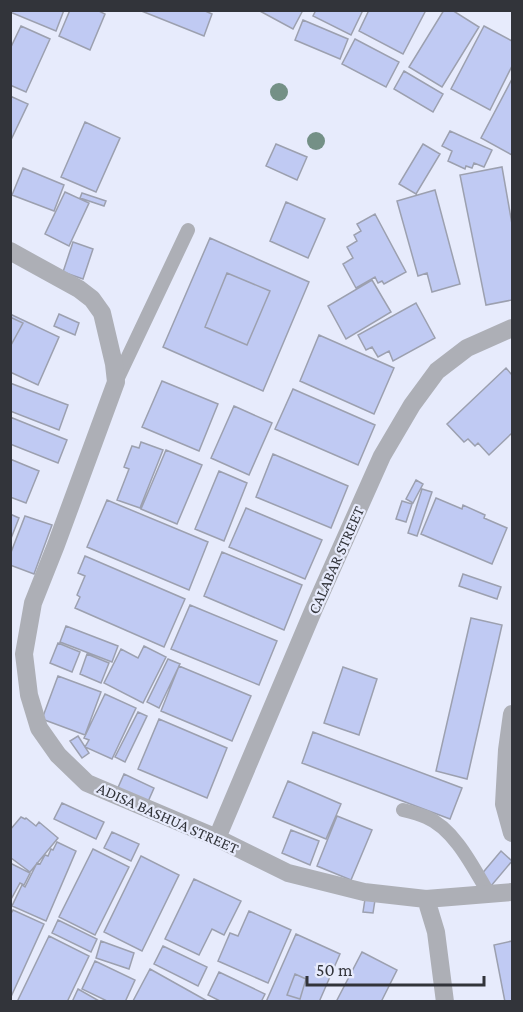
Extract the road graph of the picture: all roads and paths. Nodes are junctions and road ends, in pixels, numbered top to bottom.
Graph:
1 (188, 230) dead end
2 (10, 251) edge
3 (513, 328) edge
4 (116, 382) junction
5 (513, 714) edge
6 (403, 810) dead end
7 (513, 833) edge
8 (217, 838) junction
9 (513, 892) edge
10 (489, 894) junction
11 (426, 899) junction
12 (445, 1002) edge

1 - 4 lane
2 - 4 street
3 - 8 street, CALABAR STREET
4 - 8 street, ADISA BASHUA STREET
5 - 7 street
6 - 10 lane
8 - 11 street, ADISA BASHUA STREET
9 - 10 street, ADISA BASHUA STREET
10 - 11 street, ADISA BASHUA STREET
11 - 12 street

